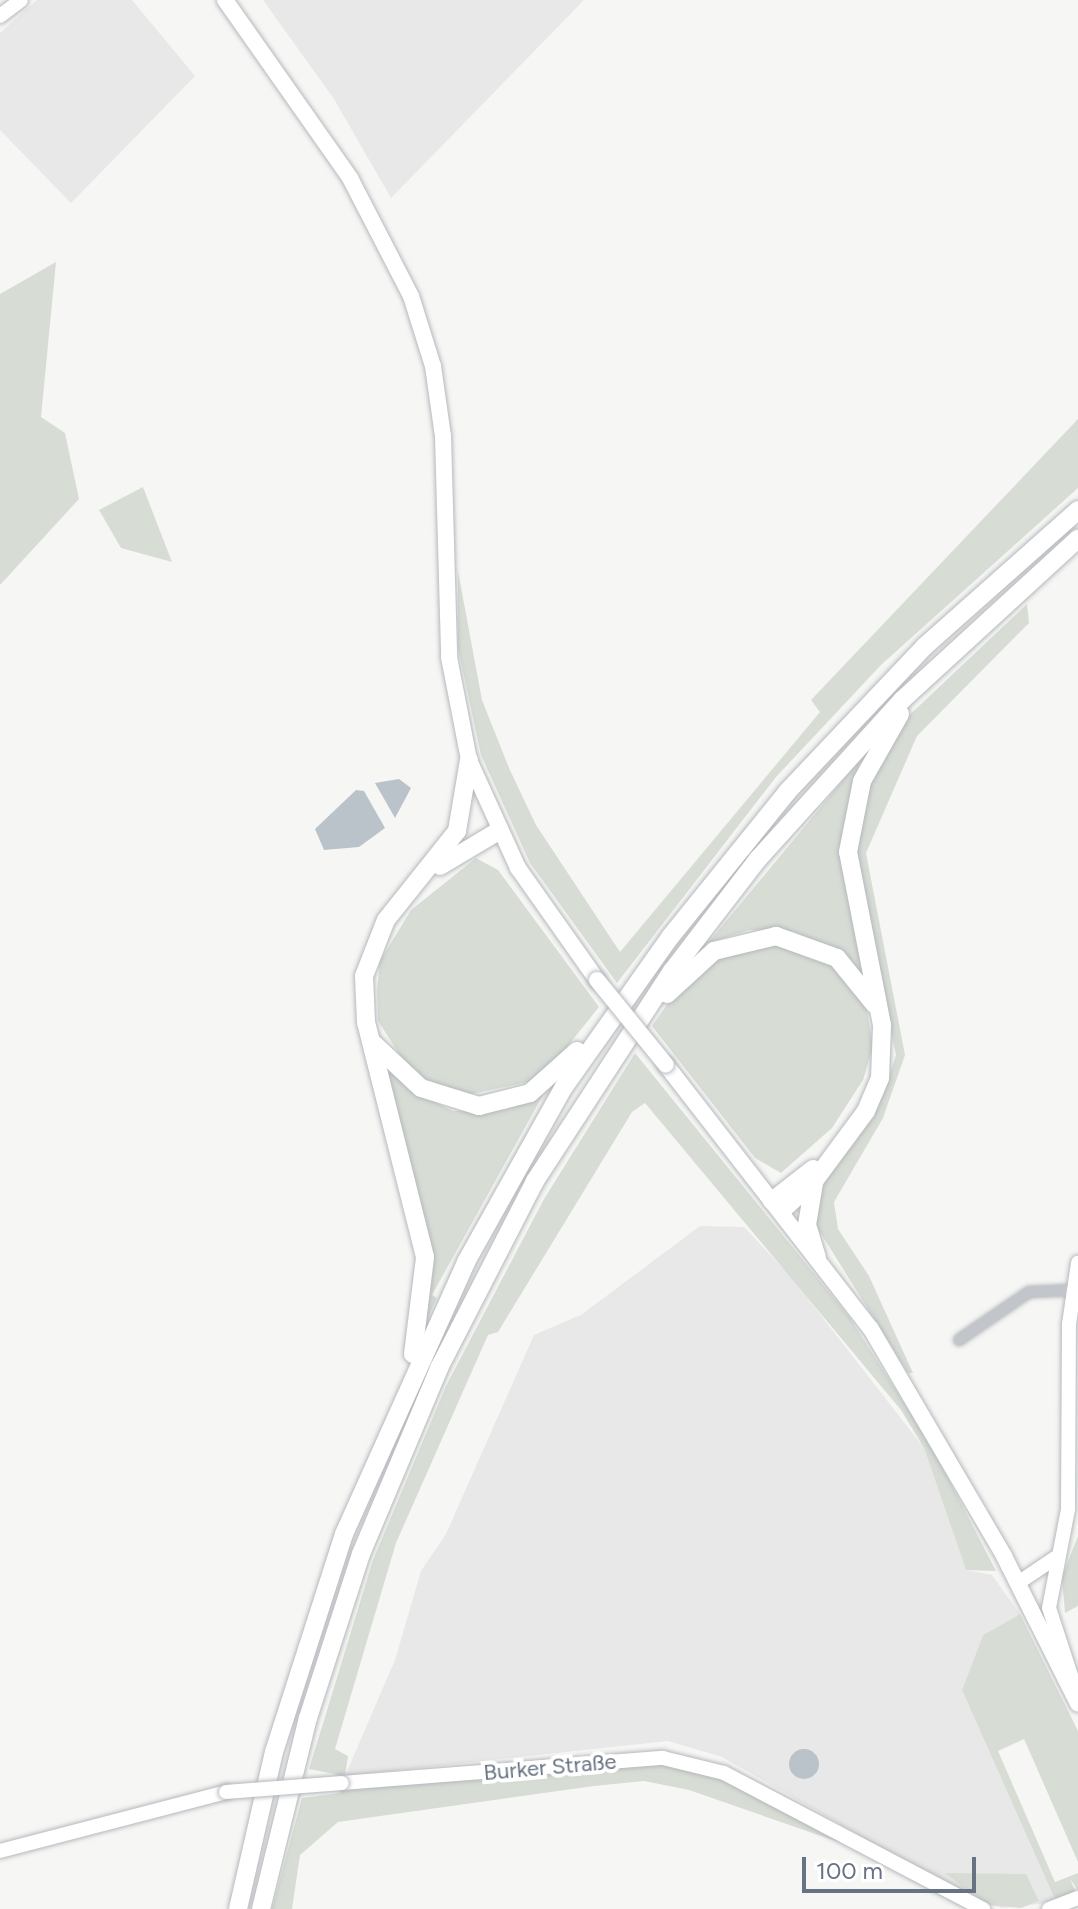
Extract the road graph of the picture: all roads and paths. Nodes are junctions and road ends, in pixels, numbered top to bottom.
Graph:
1 (21, 0) edge
2 (225, 0) edge
3 (0, 16) edge
4 (1078, 510) edge
5 (1078, 539) edge
6 (918, 685) junction
7 (469, 760) junction
8 (497, 832) junction
9 (424, 877) junction
10 (624, 998) junction
11 (879, 1012) junction
12 (370, 1037) junction
13 (620, 1047) junction
14 (833, 1152) junction
15 (815, 1180) junction
16 (776, 1206) junction
17 (817, 1258) junction
18 (1078, 1263) edge
19 (1073, 1290) junction
20 (959, 1340) dead end
21 (407, 1381) junction
22 (1072, 1450) edge
23 (1058, 1555) junction
24 (1018, 1583) junction
25 (1078, 1701) edge
26 (0, 1851) edge
27 (1078, 1898) edge
28 (238, 1909) edge
29 (261, 1909) edge
30 (983, 1909) edge
31 (1049, 1909) edge

1 - 3 street
2 - 7 main road
4 - 10 highway
5 - 6 highway
6 - 11 highway
6 - 13 highway
7 - 8 main road
7 - 9 highway
8 - 9 highway
8 - 16 main road, bridge
9 - 12 highway
10 - 12 highway
10 - 21 highway
11 - 13 highway
11 - 14 highway
12 - 21 highway
13 - 29 highway
14 - 15 highway
14 - 16 highway
15 - 16 highway
15 - 17 highway
16 - 17 main road
17 - 24 main road
18 - 19 street
19 - 20 street
19 - 22 street
21 - 28 highway
22 - 23 street
23 - 24 street
23 - 25 street
24 - 25 main road
26 - 30 street, Burker Straße, bridge
27 - 31 street

